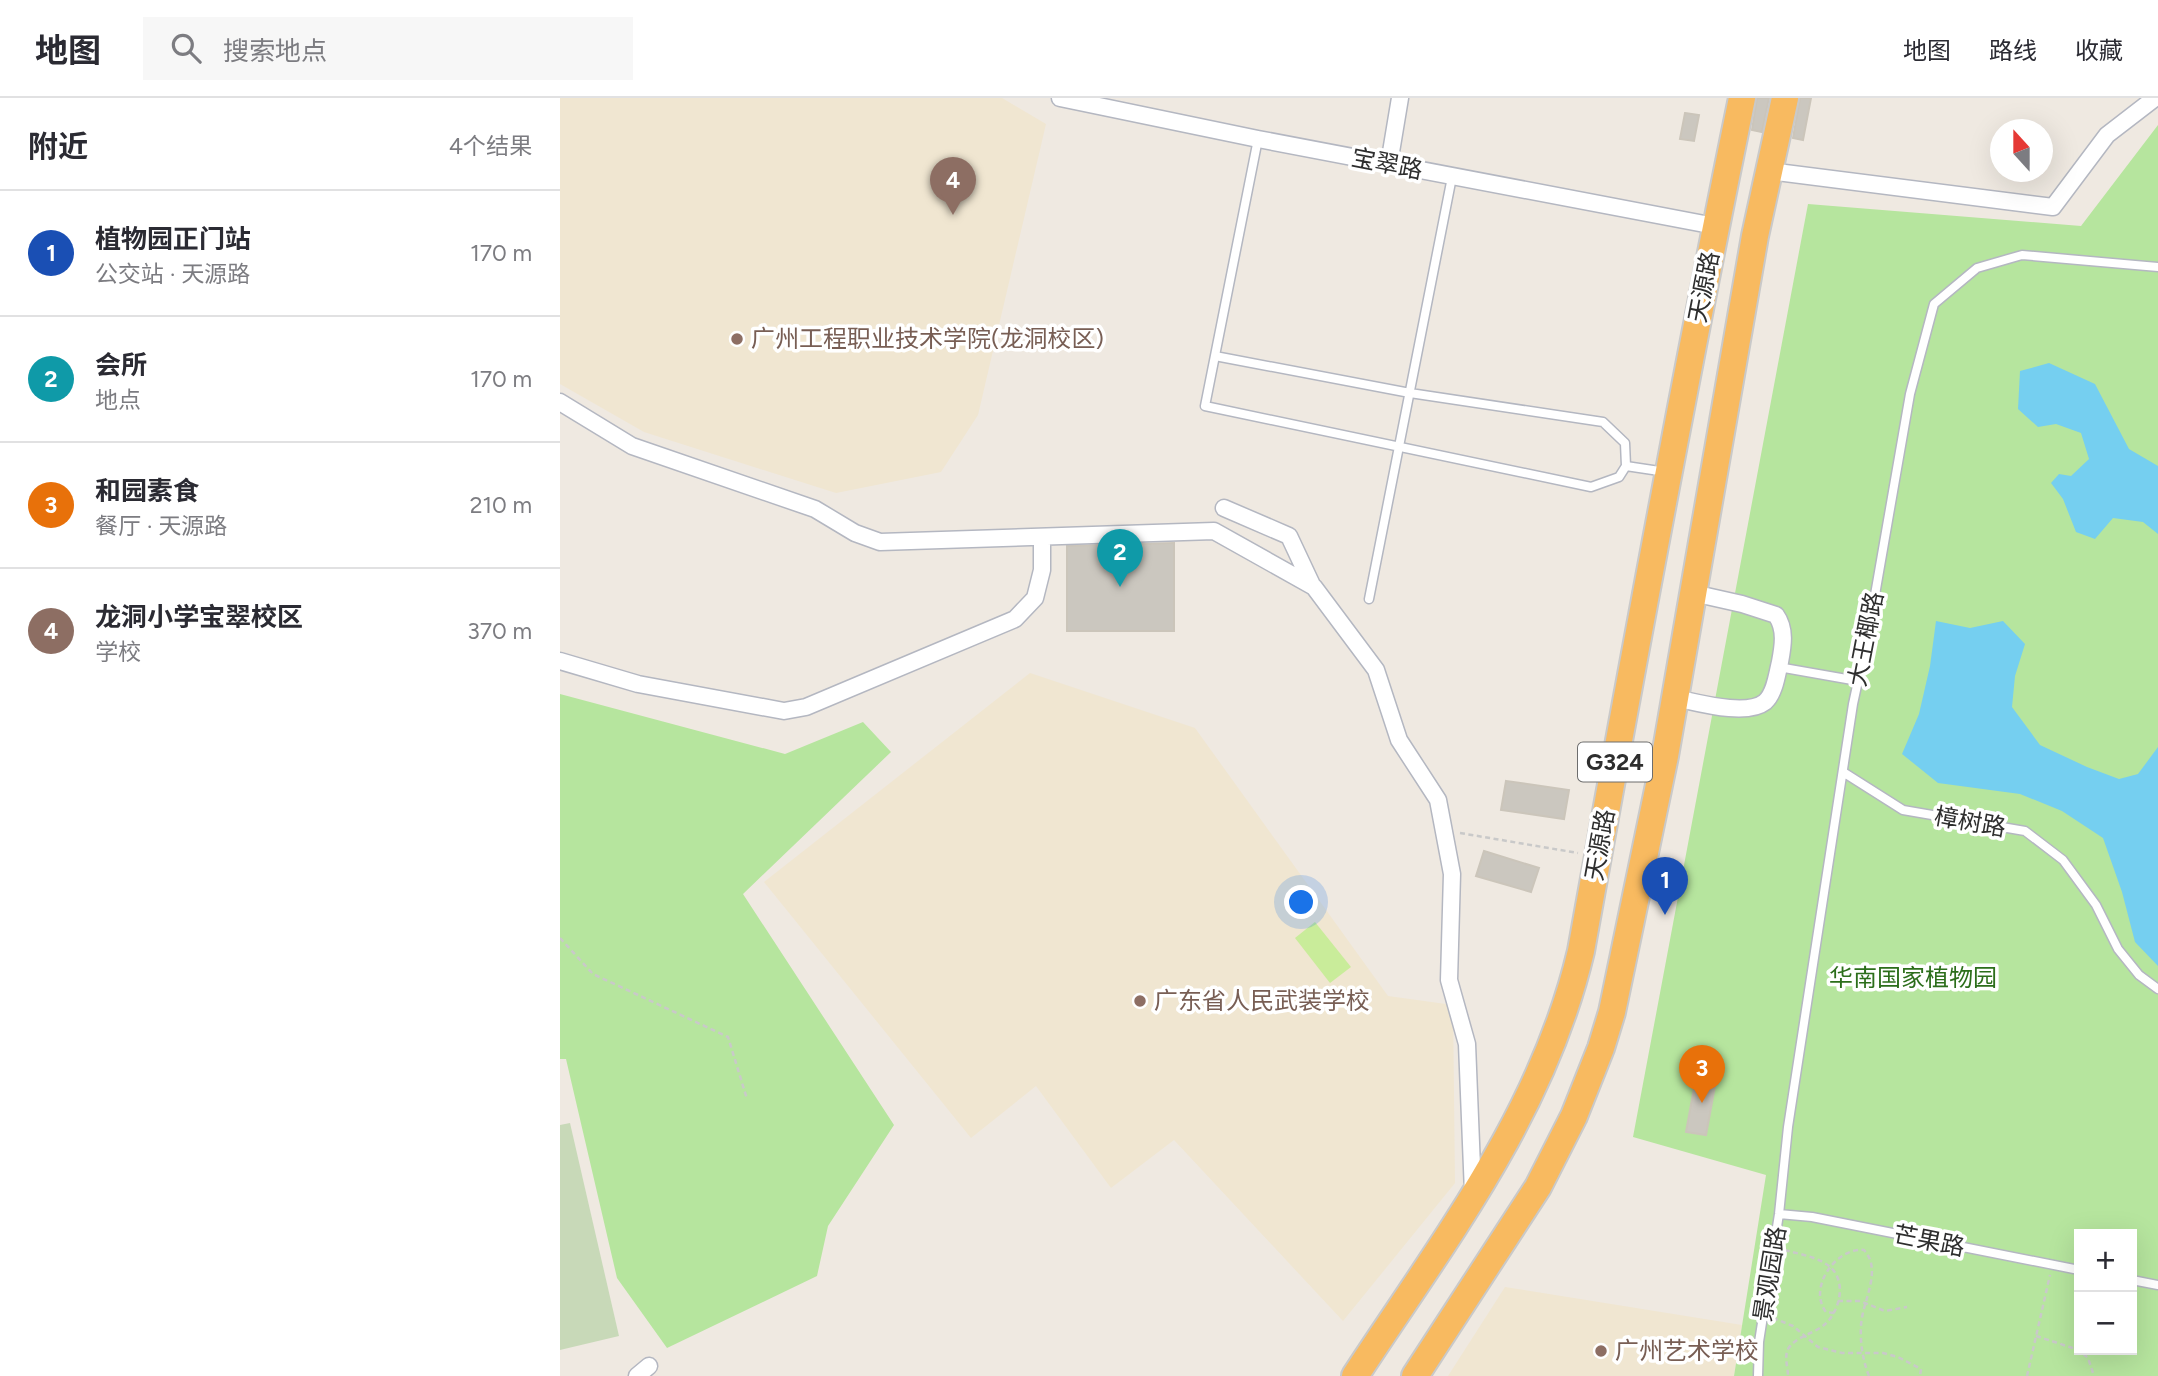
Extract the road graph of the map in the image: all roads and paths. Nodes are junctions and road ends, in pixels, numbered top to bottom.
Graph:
1 (1060, 98) edge
2 (1400, 98) edge
3 (1742, 98) edge
4 (1785, 98) edge
5 (2155, 98) edge
6 (1258, 139) junction
7 (1388, 164) junction
8 (1769, 171) junction
9 (1452, 177) junction
10 (1715, 226) junction
11 (2158, 267) edge
12 (1215, 356) junction
13 (1410, 393) junction
14 (560, 402) edge
15 (1399, 446) junction
16 (1626, 466) junction
17 (1669, 472) junction
18 (1224, 508) dead end
19 (1042, 539) dead end
20 (1314, 587) junction
21 (1693, 593) junction
22 (1370, 599) dead end
23 (560, 661) edge
24 (1778, 667) junction
25 (1858, 681) junction
26 (1675, 698) junction
27 (1843, 772) junction
28 (1443, 830) junction
29 (1598, 857) junction
30 (560, 938) edge
31 (2158, 989) edge
32 (747, 1099) dead end
33 (1473, 1195) junction
34 (1779, 1214) junction
35 (1774, 1248) junction
36 (2052, 1265) junction
37 (1830, 1267) junction
38 (2074, 1269) edge
39 (2137, 1281) edge
40 (2158, 1285) edge
41 (1838, 1301) junction
42 (1865, 1303) junction
43 (1907, 1307) dead end
44 (1834, 1313) junction
45 (1763, 1317) junction
46 (1805, 1336) junction
47 (2036, 1336) junction
48 (1864, 1354) junction
49 (1355, 1376) edge
50 (1415, 1376) edge
51 (1758, 1376) edge
52 (1788, 1376) edge
53 (1869, 1376) edge
54 (1920, 1376) edge
55 (2027, 1376) edge
56 (2094, 1376) edge

1 - 6 street, 宝翠路
2 - 7 street
3 - 10 highway, 天源路 / G324
4 - 8 highway, 天源路 / G324
5 - 8 street
6 - 7 street, 宝翠路
6 - 12 lane
7 - 9 street, 宝翠路
8 - 21 highway, 天源路 / G324
9 - 10 street, 宝翠路
9 - 13 lane
10 - 17 highway, 天源路 / G324
11 - 25 lane, 大王椰路
12 - 13 lane
12 - 15 lane
13 - 15 lane
13 - 16 lane
14 - 20 street
15 - 16 lane
15 - 22 lane
16 - 17 lane
17 - 29 highway, 天源路 / G324
18 - 20 street
19 - 23 street
20 - 28 street
21 - 24 street
21 - 26 highway, 天源路 / G324
24 - 25 lane
24 - 26 street
25 - 27 lane, 大王椰路
26 - 50 highway, 天源路 / G324
27 - 31 lane, 樟树路
27 - 34 lane, 大王椰路
28 - 29 path
28 - 33 street
29 - 33 highway, 天源路 / G324
30 - 32 path
33 - 49 highway, 天源路 / G324
34 - 35 lane, 景观园路
34 - 36 lane, 芒果路
35 - 37 path
35 - 45 lane, 景观园路
36 - 38 lane, 芒果路
36 - 47 path
37 - 41 path
37 - 42 path
37 - 44 path
39 - 40 lane
41 - 42 path
41 - 44 path
42 - 43 path
42 - 48 path
44 - 46 path
45 - 46 path
45 - 51 lane, 景观园路
46 - 48 path
46 - 52 path
47 - 55 path
47 - 56 path
48 - 53 path
48 - 54 path

